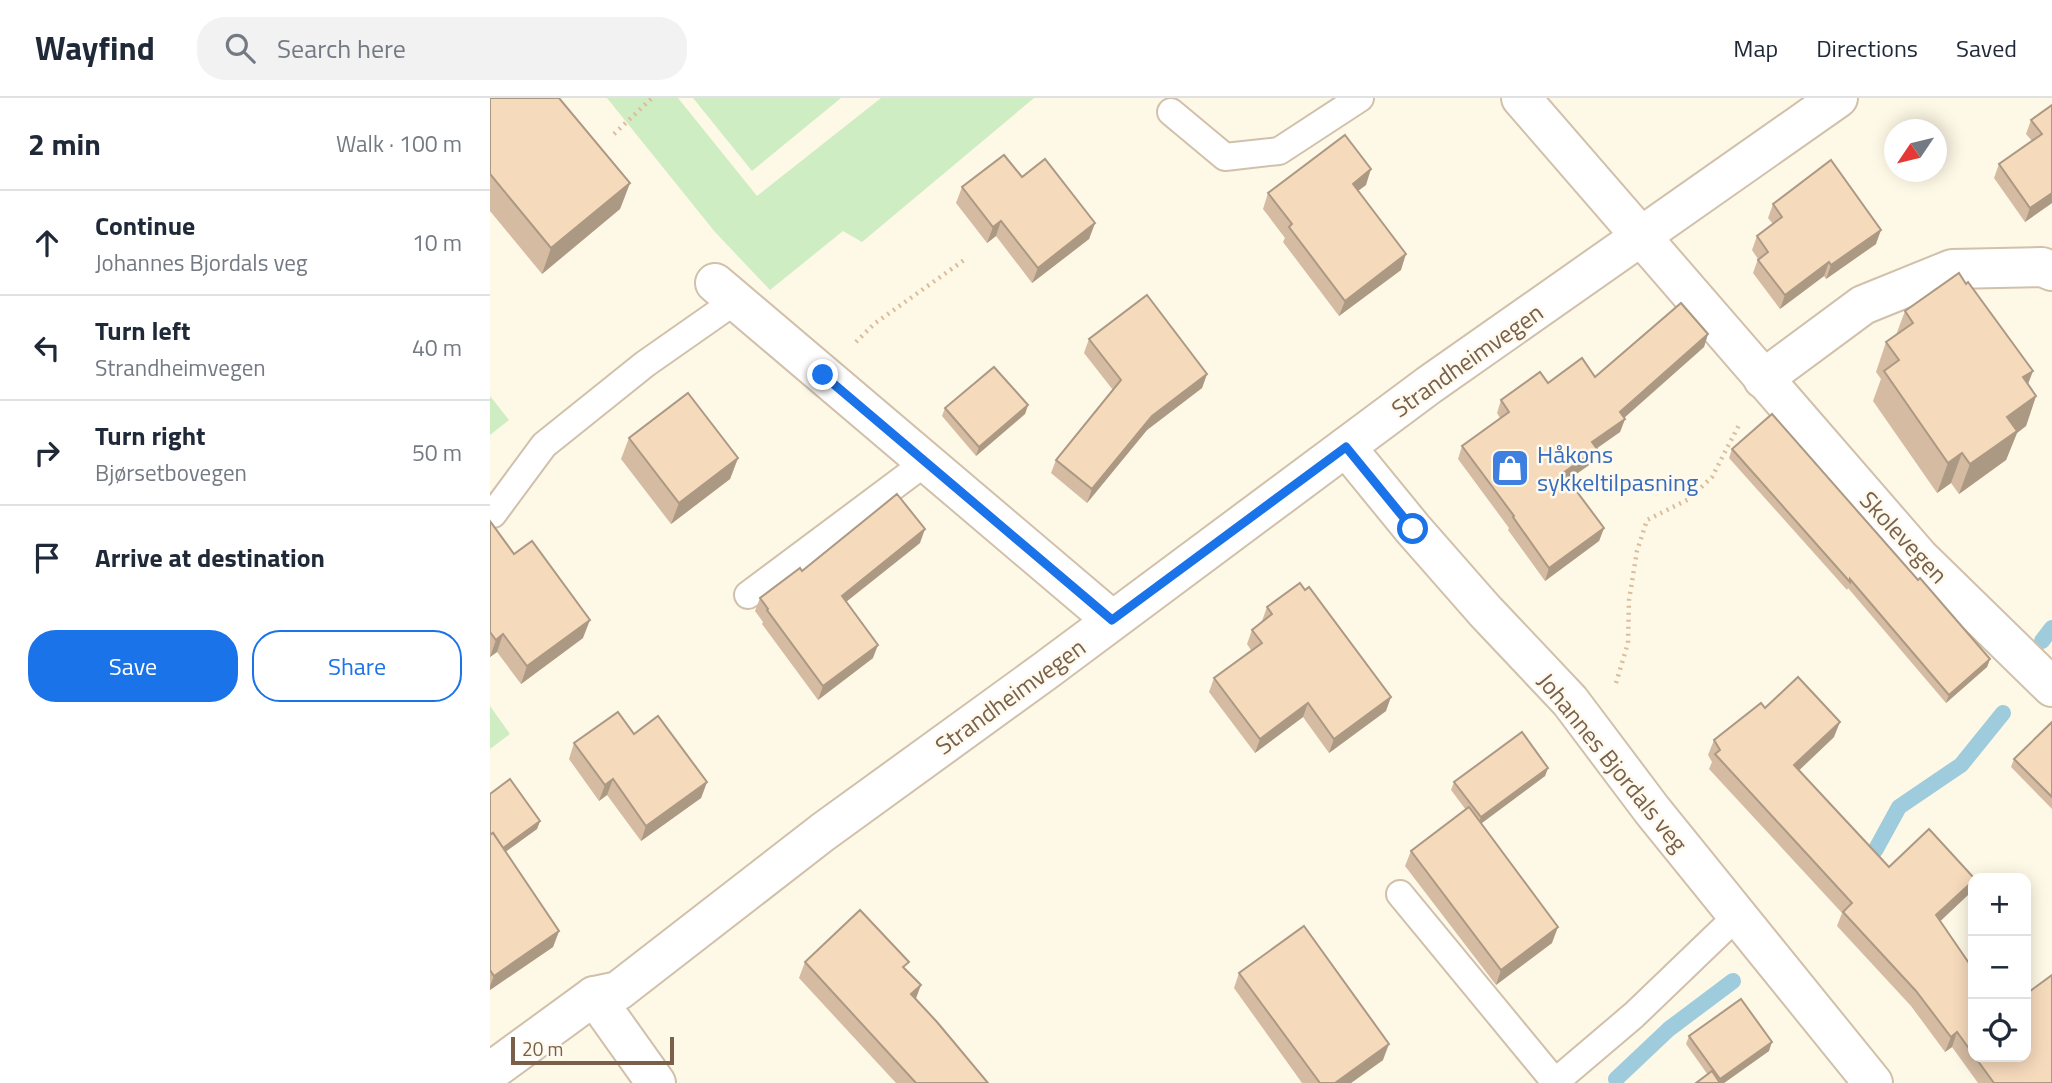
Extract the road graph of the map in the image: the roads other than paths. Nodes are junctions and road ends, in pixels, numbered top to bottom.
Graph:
1 (1360, 98) edge
2 (1521, 98) edge
3 (1838, 98) edge
4 (1171, 112) dead end
5 (1641, 237) junction
6 (2052, 271) edge
7 (725, 292) joint
8 (1763, 379) junction
9 (1346, 447) junction
10 (926, 463) junction
11 (494, 514) dead end
12 (748, 595) dead end
13 (1112, 620) junction
14 (2052, 687) edge
15 (1400, 894) dead end
16 (1737, 917) junction
17 (594, 996) junction
18 (490, 1072) edge
19 (1557, 1082) edge
20 (656, 1083) edge
21 (1873, 1083) edge

1 - 4 lane
2 - 5 street, Skolevegen
3 - 5 street, Strandheimvegen
5 - 8 street, Skolevegen
5 - 9 street, Strandheimvegen
6 - 8 street
7 - 10 street
7 - 11 lane
8 - 14 street, Skolevegen
9 - 13 street, Strandheimvegen
9 - 16 street, Johannes Bjordals veg
10 - 12 lane
10 - 13 street
13 - 17 street, Strandheimvegen
15 - 19 lane
16 - 19 lane
16 - 21 street, Johannes Bjordals veg
17 - 18 street, Strandheimvegen
17 - 20 street

